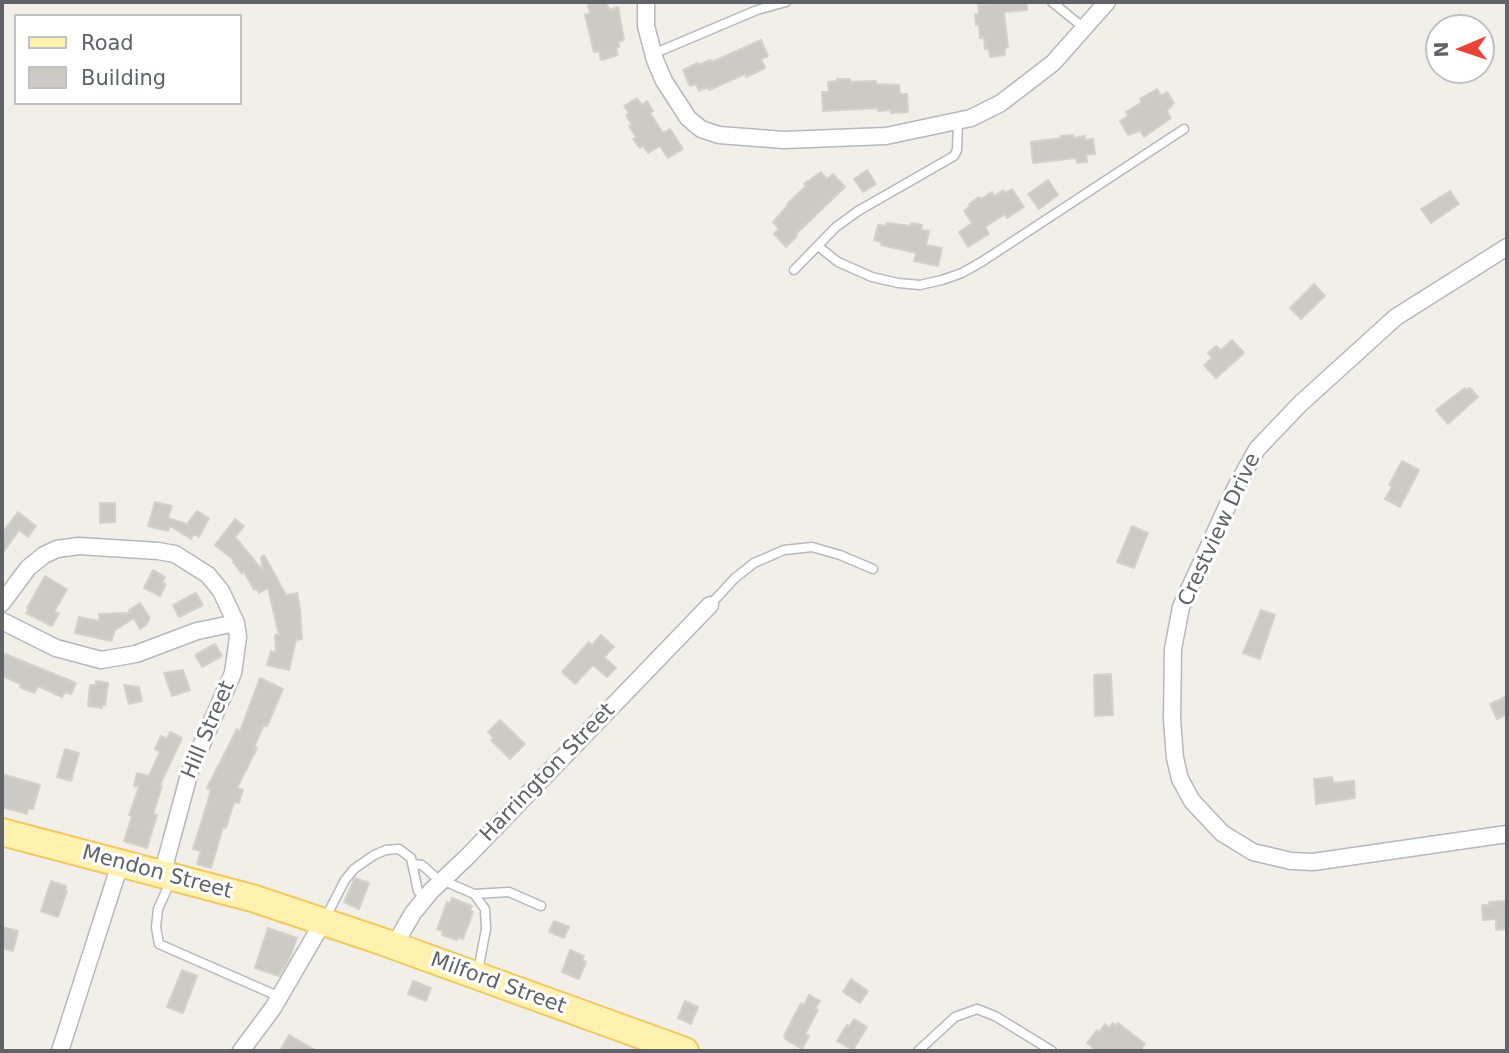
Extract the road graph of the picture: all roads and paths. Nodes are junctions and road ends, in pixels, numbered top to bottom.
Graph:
1 (646, 2) edge
2 (786, 2) edge
3 (1052, 2) edge
4 (1107, 2) edge
5 (1084, 28) junction
6 (653, 54) junction
7 (958, 122) junction
8 (1184, 128) dead end
9 (818, 246) junction
10 (1507, 247) edge
11 (794, 270) dead end
12 (873, 569) dead end
13 (2, 603) edge
14 (710, 606) joint
15 (2, 621) edge
16 (236, 623) junction
17 (2, 832) edge
18 (1507, 834) edge
19 (120, 864) junction
20 (414, 864) junction
21 (167, 876) junction
22 (441, 881) junction
23 (474, 894) junction
24 (424, 898) junction
25 (541, 906) dead end
26 (317, 920) junction
27 (394, 946) junction
28 (478, 976) junction
29 (280, 997) junction
30 (60, 1051) edge
31 (241, 1051) edge
32 (685, 1051) edge
33 (918, 1051) edge
34 (1052, 1051) edge

1 - 6 street
2 - 6 lane
3 - 5 lane
4 - 5 street
5 - 7 street
6 - 7 street
7 - 9 lane
8 - 9 lane
9 - 11 lane
10 - 18 street, Crestview Drive
12 - 14 lane
13 - 16 street, Hill Street
14 - 22 street, Harrington Street
15 - 16 street
16 - 21 street, Hill Street
17 - 19 main road, Mendon Street
19 - 21 main road, Mendon Street
19 - 30 street
20 - 22 lane
20 - 24 lane
20 - 26 lane
21 - 26 main road, Mendon Street
21 - 29 lane
22 - 23 lane
22 - 24 street, Harrington Street
23 - 25 lane
23 - 28 lane
24 - 27 street, Harrington Street
26 - 27 main road, Milford Street
26 - 29 street
27 - 28 main road, Milford Street
28 - 32 main road, Milford Street
29 - 31 street
33 - 34 lane

